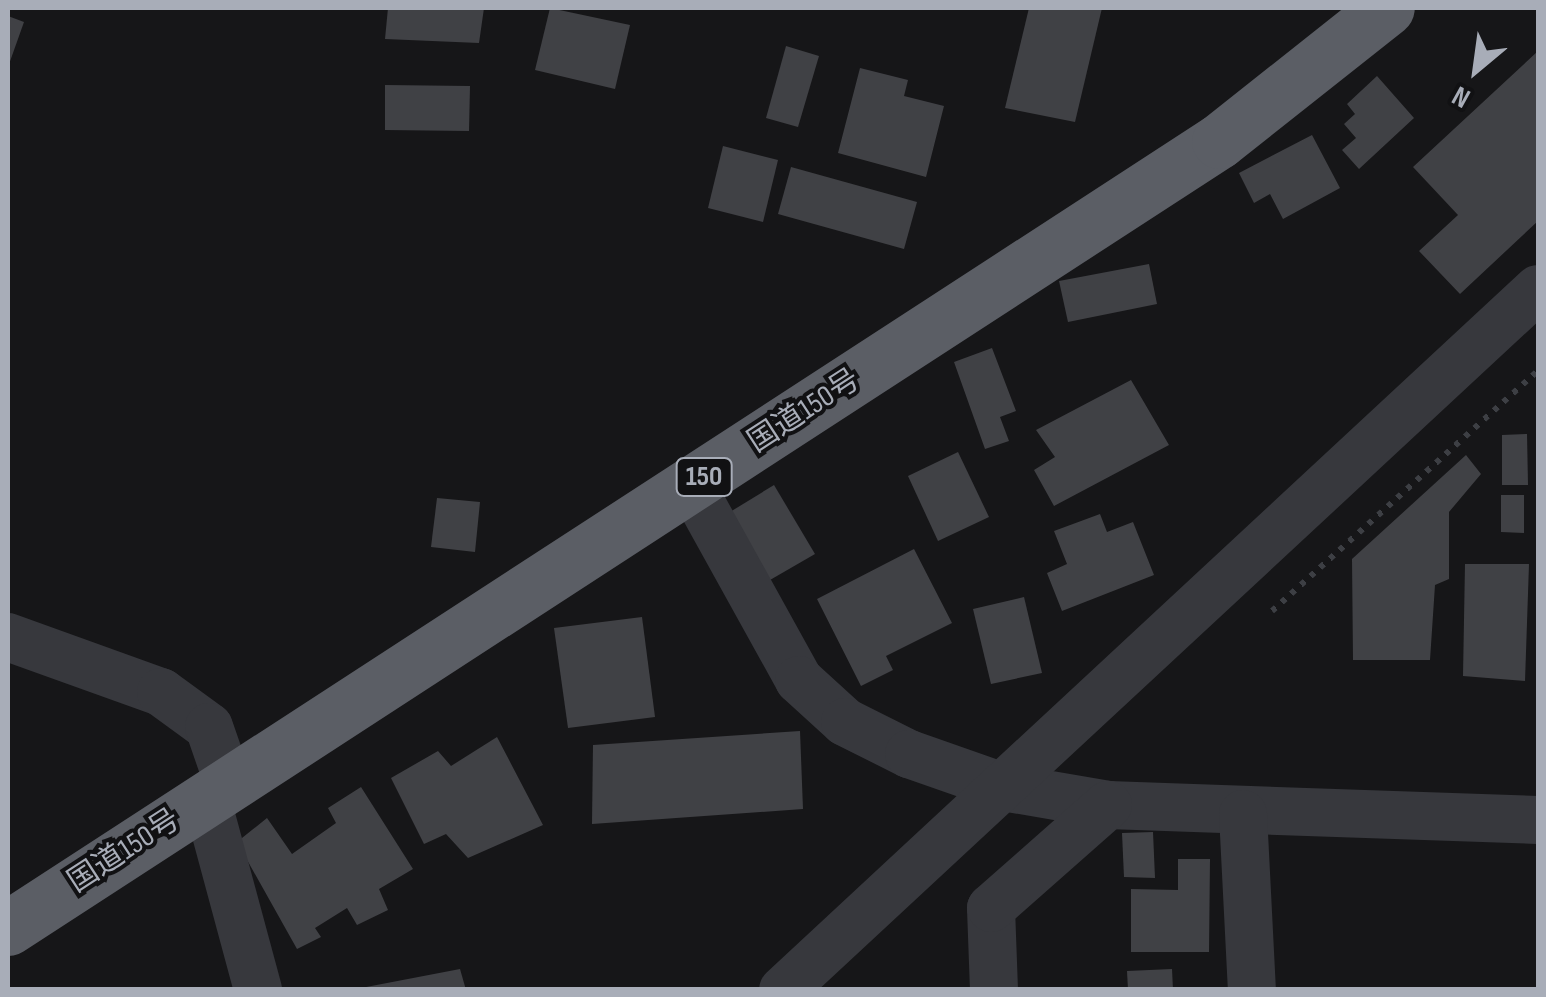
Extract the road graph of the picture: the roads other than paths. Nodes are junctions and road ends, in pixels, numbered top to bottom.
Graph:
1 (1387, 8) edge
2 (1538, 289) edge
3 (691, 485) junction
4 (8, 637) edge
5 (1002, 787) junction
6 (217, 790) junction
7 (1108, 805) junction
8 (1243, 814) junction
9 (1538, 820) edge
10 (8, 928) edge
11 (258, 990) edge
12 (783, 990) edge
13 (994, 990) edge
14 (1252, 990) edge

1 - 3 highway, 国道150号 / 150
2 - 5 street
3 - 5 street
3 - 6 highway, 国道150号 / 150
4 - 6 street
5 - 7 street
5 - 12 street
6 - 10 highway, 国道150号 / 150
6 - 11 street
7 - 8 street
7 - 13 street
8 - 9 street
8 - 14 street

